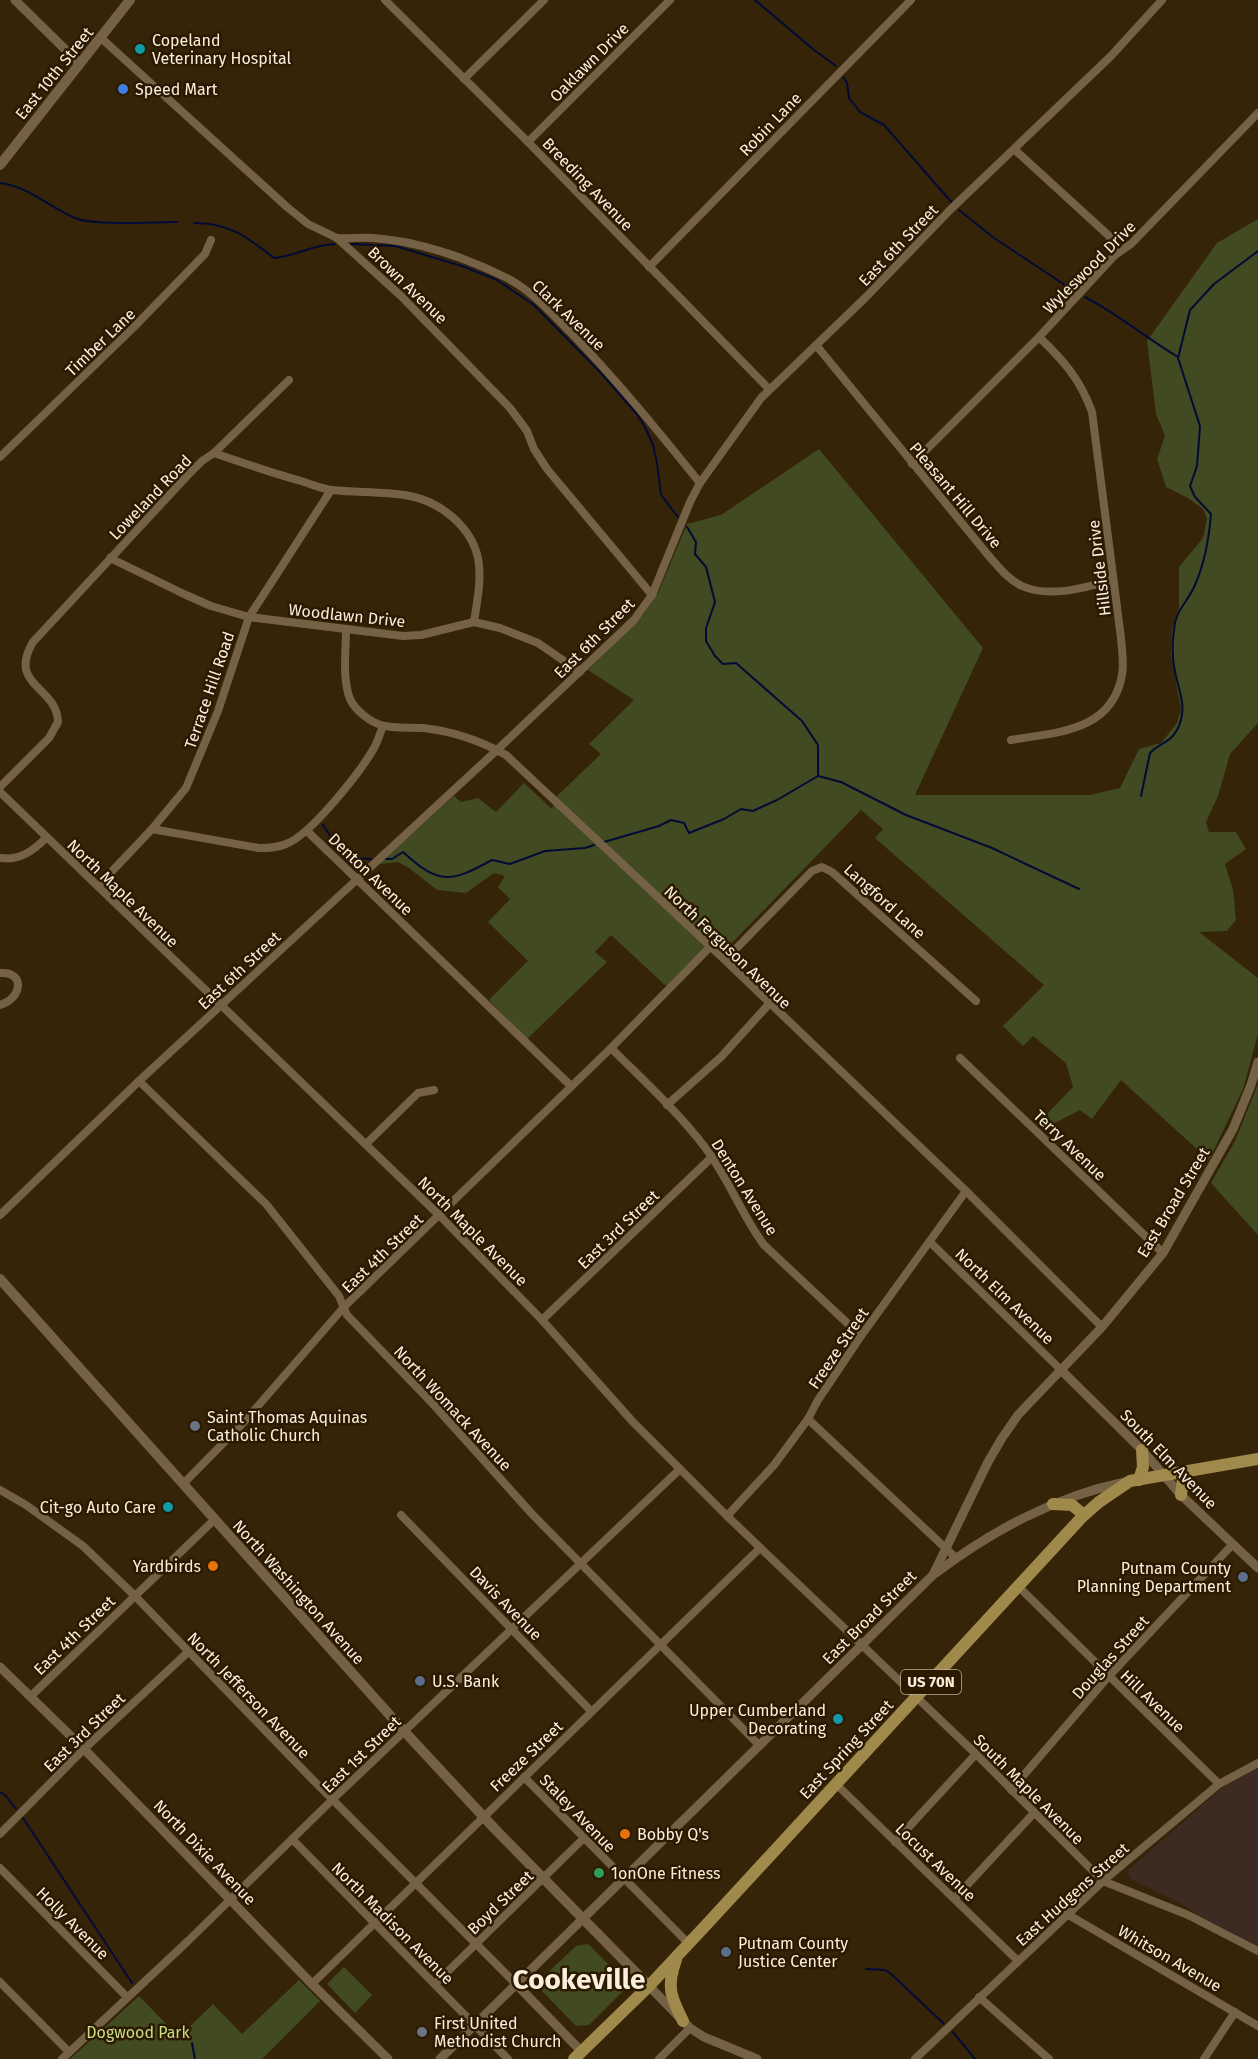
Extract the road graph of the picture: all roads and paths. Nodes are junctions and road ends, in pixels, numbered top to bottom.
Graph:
1 (15, 0) edge
2 (130, 0) edge
3 (385, 0) edge
4 (544, 0) edge
5 (670, 0) edge
6 (911, 0) edge
7 (1162, 0) edge
8 (101, 38) junction
9 (80, 64) junction
10 (464, 79) junction
11 (1258, 113) edge
12 (528, 142) junction
13 (1015, 150) junction
14 (0, 165) edge
15 (336, 238) junction
16 (211, 240) dead end
17 (1115, 255) junction
18 (649, 267) junction
19 (1039, 337) junction
20 (816, 345) junction
21 (289, 380) dead end
22 (769, 389) junction
23 (214, 453) junction
24 (0, 457) edge
25 (912, 464) junction
26 (700, 483) junction
27 (331, 490) junction
28 (110, 558) junction
29 (1113, 579) junction
30 (652, 595) junction
31 (249, 617) junction
32 (474, 622) junction
33 (346, 630) junction
34 (580, 672) junction
35 (383, 726) junction
36 (1011, 740) dead end
37 (497, 750) junction
38 (0, 787) edge
39 (0, 792) edge
40 (152, 829) junction
41 (307, 831) junction
42 (46, 838) junction
43 (0, 858) edge
44 (357, 879) junction
45 (98, 886) junction
46 (710, 947) junction
47 (725, 960) junction
48 (0, 973) edge
49 (976, 1001) dead end
50 (769, 1004) junction
51 (0, 1005) edge
52 (221, 1005) junction
53 (612, 1048) junction
54 (960, 1058) dead end
55 (1258, 1062) edge
56 (139, 1081) junction
57 (571, 1086) junction
58 (434, 1089) dead end
59 (667, 1105) junction
60 (366, 1144) junction
61 (712, 1157) junction
62 (966, 1191) junction
63 (0, 1215) edge
64 (440, 1216) junction
65 (930, 1242) junction
66 (1162, 1253) junction
67 (0, 1279) edge
68 (344, 1307) junction
69 (542, 1320) junction
70 (1102, 1327) junction
71 (861, 1336) junction
72 (1060, 1369) junction
73 (808, 1419) junction
74 (1142, 1450) junction
75 (1258, 1459) edge
76 (680, 1469) junction
77 (1187, 1471) junction
78 (1164, 1475) junction
79 (1135, 1480) junction
80 (183, 1484) junction
81 (0, 1490) edge
82 (1181, 1495) junction
83 (1053, 1504) junction
84 (401, 1515) dead end
85 (1084, 1515) junction
86 (727, 1516) junction
87 (214, 1520) junction
88 (1232, 1545) junction
89 (760, 1548) junction
90 (946, 1548) junction
91 (956, 1558) junction
92 (579, 1563) junction
93 (1258, 1568) edge
94 (933, 1575) junction
95 (1018, 1586) junction
96 (134, 1596) junction
97 (512, 1628) junction
98 (861, 1645) junction
99 (661, 1646) junction
100 (188, 1652) junction
101 (0, 1667) edge
102 (1109, 1676) junction
103 (31, 1696) junction
104 (917, 1698) junction
105 (591, 1711) junction
106 (404, 1731) junction
107 (759, 1744) junction
108 (84, 1749) junction
109 (976, 1754) junction
110 (1258, 1763) edge
111 (524, 1777) junction
112 (836, 1784) junction
113 (1219, 1784) junction
114 (1011, 1790) junction
115 (332, 1800) junction
116 (1034, 1813) junction
117 (483, 1816) junction
118 (0, 1834) edge
119 (584, 1838) junction
120 (292, 1839) junction
121 (895, 1842) junction
122 (0, 1868) edge
123 (544, 1878) junction
124 (623, 1879) junction
125 (1102, 1881) junction
126 (414, 1883) junction
127 (955, 1898) junction
128 (232, 1899) junction
129 (1067, 1914) junction
130 (583, 1918) junction
131 (373, 1923) junction
132 (689, 1944) junction
133 (476, 1945) junction
134 (1258, 1952) edge
135 (678, 1955) junction
136 (1018, 1961) junction
137 (0, 1982) edge
138 (312, 1984) junction
139 (435, 1984) junction
140 (517, 1985) junction
141 (649, 1986) junction
142 (127, 1997) junction
143 (979, 1997) junction
144 (1235, 2012) junction
145 (476, 2025) junction
146 (687, 2025) junction
147 (1258, 2026) edge
148 (69, 2052) junction
149 (582, 2057) edge
150 (62, 2059) edge
151 (388, 2059) edge
152 (440, 2059) edge
153 (508, 2059) edge
154 (659, 2059) edge
155 (757, 2059) edge
156 (915, 2059) edge
157 (1049, 2059) edge
158 (1204, 2059) edge

1 - 9 street
2 - 8 main road, East 10th Street
3 - 10 street, Breeding Avenue
4 - 10 street
5 - 12 street, Oaklawn Drive
6 - 18 street, Robin Lane
7 - 13 street, East 6th Street
8 - 9 main road, East 10th Street
8 - 15 street, Brown Avenue
9 - 14 main road, East 10th Street
10 - 12 street, Breeding Avenue
11 - 17 street, Wyleswood Drive
12 - 18 street, Breeding Avenue
13 - 17 street
13 - 20 street, East 6th Street
15 - 26 street, Clark Avenue
15 - 30 street, Brown Avenue
16 - 24 street, Timber Lane
17 - 19 street, Wyleswood Drive
18 - 22 street, Breeding Avenue
19 - 25 street, Wyleswood Drive
19 - 29 street, Hillside Drive
20 - 22 street, East 6th Street
20 - 25 street, Pleasant Hill Drive
21 - 23 street
22 - 26 street, East 6th Street
23 - 27 street, Loweland Road
23 - 28 street, Loweland Road
25 - 29 street, Pleasant Hill Drive
26 - 30 street, East 6th Street
27 - 31 street, Terrace Hill Road
27 - 32 street, Loweland Road
28 - 31 street, Woodlawn Drive
28 - 38 street, Loweland Road
29 - 36 street, Hillside Drive
30 - 34 street, East 6th Street
31 - 33 street, Woodlawn Drive
31 - 40 street, Terrace Hill Road
32 - 33 street, Woodlawn Drive
32 - 34 street, Woodlawn Drive
33 - 35 street
34 - 37 street, East 6th Street
35 - 37 street, North Ferguson Avenue
35 - 41 street
37 - 44 street, East 6th Street
37 - 46 street, North Ferguson Avenue
39 - 42 street, North Maple Avenue
40 - 41 street
40 - 45 street, Terrace Hill Road
41 - 44 street, Denton Avenue
42 - 43 street
42 - 45 street, North Maple Avenue
44 - 52 street, East 6th Street
44 - 57 street, Denton Avenue
45 - 52 street, North Maple Avenue
46 - 47 street, North Ferguson Avenue
46 - 53 street, East 4th Street
47 - 49 street, Langford Lane
47 - 50 street, North Ferguson Avenue
48 - 51 street
50 - 59 street
50 - 62 street, North Ferguson Avenue
52 - 56 street, East 6th Street
52 - 60 street, North Maple Avenue
53 - 57 street, East 4th Street
53 - 59 street, Denton Avenue
54 - 66 street, Terry Avenue
55 - 66 street, East Broad Street
56 - 63 street, East 6th Street
56 - 68 street, North Womack Avenue
57 - 64 street, East 4th Street
58 - 60 street
59 - 61 street, Denton Avenue
60 - 64 street, North Maple Avenue
61 - 69 street, East 3rd Street
61 - 71 street, Denton Avenue
62 - 65 street, Freeze Street
62 - 70 street, North Ferguson Avenue
64 - 68 street, East 4th Street
64 - 69 street, North Maple Avenue
65 - 71 street, Freeze Street
65 - 72 street, North Elm Avenue
66 - 70 street, East Broad Street
67 - 80 main road, North Washington Avenue
68 - 80 street, East 4th Street
68 - 92 street, North Womack Avenue
69 - 76 street, North Maple Avenue
70 - 72 street, East Broad Street
71 - 73 street, Freeze Street
72 - 74 street, South Elm Avenue
72 - 90 street, East Broad Street
73 - 86 street, Freeze Street
73 - 90 street
74 - 78 street, South Elm Avenue
74 - 79 main road
75 - 77 main road, East Spring Street / US 70N
76 - 86 street, North Maple Avenue
76 - 92 street, East 1st Street
77 - 78 main road, East Spring Street / US 70N
77 - 82 main road
78 - 79 main road, East Spring Street / US 70N
78 - 82 street, South Elm Avenue
79 - 83 street
79 - 85 main road, East Spring Street / US 70N
80 - 87 main road, North Washington Avenue
81 - 96 street, North Jefferson Avenue
82 - 88 street, South Elm Avenue
83 - 85 main road
83 - 91 street
84 - 97 street, Davis Avenue
85 - 95 main road, East Spring Street / US 70N
86 - 89 street, North Maple Avenue
87 - 96 street, East 4th Street
87 - 106 main road, North Washington Avenue
88 - 93 street, South Elm Avenue
88 - 102 street, Douglas Street
89 - 98 street, North Maple Avenue
89 - 99 street, Freeze Street
90 - 91 street
90 - 94 street, East Broad Street
91 - 94 street
92 - 97 street, East 1st Street
92 - 99 street, North Womack Avenue
94 - 98 street, East Broad Street
95 - 102 street, Hill Avenue
95 - 104 main road, East Spring Street / US 70N
96 - 100 street, North Jefferson Avenue
96 - 103 street, East 4th Street
97 - 105 street, Davis Avenue
97 - 106 street, East 1st Street
98 - 104 street, North Maple Avenue
98 - 107 street, East Broad Street
99 - 105 street, Freeze Street
99 - 107 street, North Womack Avenue
100 - 108 street, East 3rd Street
100 - 115 street, North Jefferson Avenue
101 - 103 street, North Dixie Avenue
102 - 113 street, Hill Avenue
102 - 114 street, Douglas Street
103 - 108 street, North Dixie Avenue
104 - 109 street, South Maple Avenue
104 - 112 main road, East Spring Street / US 70N
105 - 111 street, Freeze Street
106 - 115 street, East 1st Street
106 - 117 main road, North Washington Avenue
107 - 124 street, East Broad Street
108 - 118 street, East 3rd Street
108 - 128 street, North Dixie Avenue
109 - 114 street, South Maple Avenue
109 - 121 street
110 - 113 street, East Hudgens Street
111 - 117 street, Freeze Street
111 - 119 street, Staley Avenue
112 - 121 street, Locust Avenue
112 - 132 main road, East Spring Street / US 70N
113 - 125 street, East Hudgens Street
114 - 116 street, South Maple Avenue
115 - 120 street, East 1st Street
115 - 126 street, North Jefferson Avenue
116 - 125 street, South Maple Avenue
116 - 127 street
117 - 123 main road, North Washington Avenue
117 - 126 street, Freeze Street
119 - 123 street, Boyd Street
119 - 124 street, Staley Avenue
120 - 128 street, East 1st Street
120 - 131 street, North Madison Avenue
121 - 127 street, Locust Avenue
122 - 142 street, Holly Avenue
123 - 130 main road, North Washington Avenue
123 - 133 street, Boyd Street
124 - 130 street, East Broad Street
124 - 132 street, Staley Avenue
125 - 129 street, East Hudgens Street
125 - 134 street, South Maple Avenue
126 - 131 street, Freeze Street
126 - 133 street, North Jefferson Avenue
127 - 136 street, Locust Avenue
128 - 138 street, North Dixie Avenue
128 - 142 street, East 1st Street
129 - 136 street, East Hudgens Street
129 - 144 street, Whitson Avenue
130 - 140 street, East Broad Street
130 - 141 main road, North Washington Avenue
131 - 138 street, Freeze Street
131 - 139 street, North Madison Avenue
132 - 135 main road, East Spring Street / US 70N
133 - 139 street, Boyd Street
133 - 140 street, North Jefferson Avenue
135 - 141 main road, East Spring Street / US 70N
135 - 146 main road
136 - 143 street, East Hudgens Street
137 - 148 street
138 - 151 street, North Dixie Avenue
139 - 145 street, North Madison Avenue
140 - 145 street, East Broad Street
140 - 149 street
141 - 146 street
141 - 149 main road, East Spring Street / US 70N
142 - 148 street, East 1st Street
143 - 156 street, East Hudgens Street
143 - 157 street
144 - 147 street, Whitson Avenue
144 - 158 street
145 - 152 street, East Broad Street
145 - 153 street, North Madison Avenue
146 - 154 street
146 - 155 street
148 - 150 street, East 1st Street

